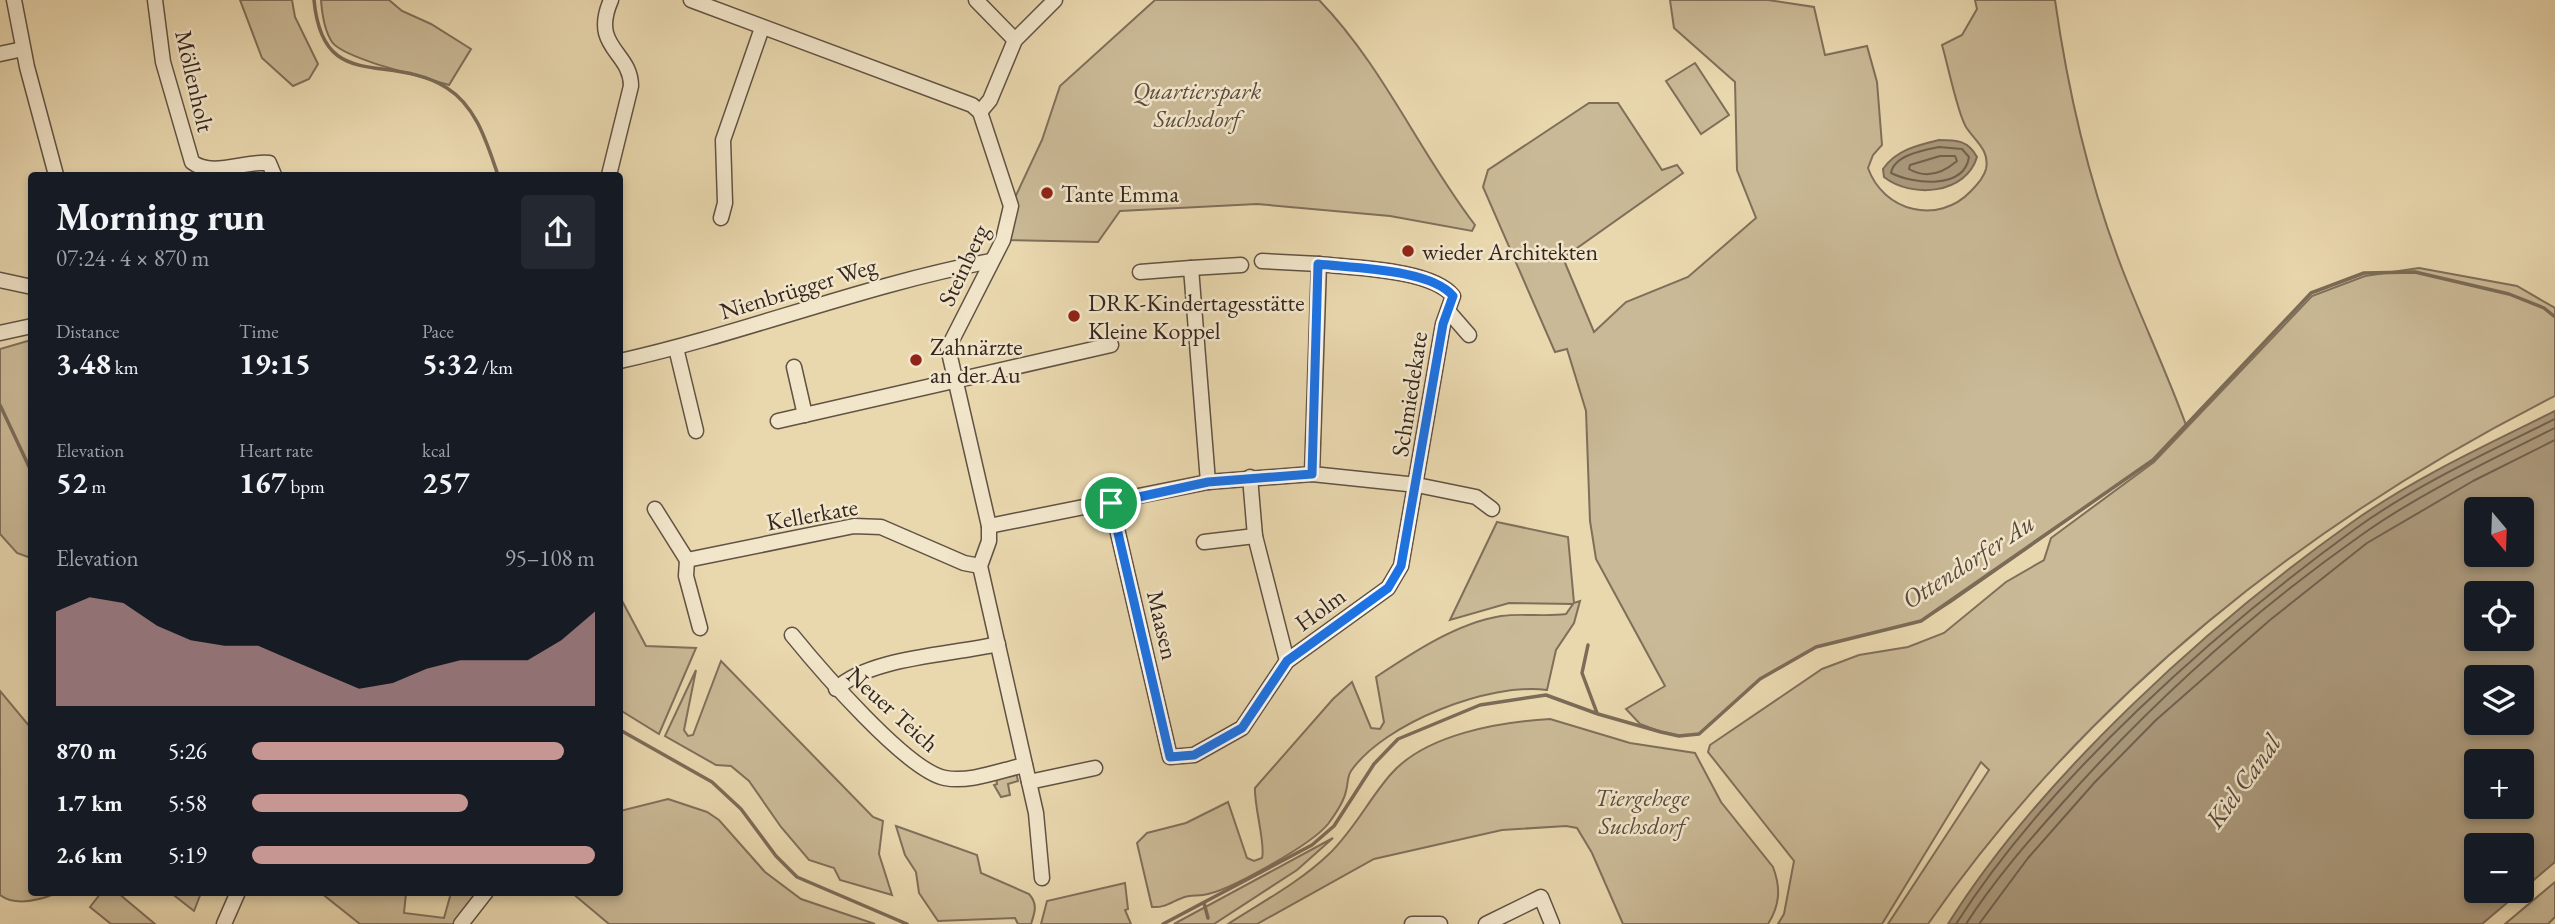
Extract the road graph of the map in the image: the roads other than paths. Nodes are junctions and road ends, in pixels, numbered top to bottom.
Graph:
1 (14, 0) edge
2 (155, 0) edge
3 (611, 0) edge
4 (691, 0) edge
5 (976, 0) edge
6 (1055, 0) edge
7 (762, 28) junction
8 (1015, 40) junction
9 (23, 49) junction
10 (0, 54) edge
11 (980, 112) junction
12 (55, 172) edge
13 (273, 172) edge
14 (610, 172) edge
15 (721, 218) dead end
16 (991, 261) junction
17 (1262, 261) dead end
18 (1318, 264) junction
19 (1241, 265) dead end
20 (1191, 268) junction
21 (1140, 272) dead end
22 (0, 280) edge
23 (28, 286) edge
24 (1449, 312) junction
25 (28, 327) edge
26 (0, 333) edge
27 (1469, 335) dead end
28 (1111, 345) dead end
29 (676, 348) junction
30 (623, 360) edge
31 (794, 366) dead end
32 (954, 381) junction
33 (805, 415) junction
34 (778, 421) dead end
35 (696, 431) dead end
36 (1312, 474) junction
37 (1250, 477) junction
38 (1208, 482) junction
39 (1417, 485) junction
40 (1111, 503) junction
41 (655, 509) dead end
42 (1492, 509) dead end
43 (989, 526) junction
44 (1255, 536) junction
45 (1204, 542) dead end
46 (687, 560) junction
47 (980, 566) junction
48 (699, 628) dead end
49 (792, 635) dead end
50 (998, 643) junction
51 (1287, 661) junction
52 (836, 689) junction
53 (1170, 757) joint
54 (1025, 765) junction
55 (1095, 768) dead end
56 (1029, 782) junction
57 (1042, 878) dead end
58 (236, 896) edge
59 (483, 896) edge
60 (224, 924) edge
61 (461, 924) edge
62 (1412, 924) edge
63 (1440, 924) edge
64 (1486, 924) edge
65 (1552, 924) edge

1 - 9 street
2 - 13 street, Möllenholt
3 - 14 street
4 - 7 street
5 - 8 street
6 - 8 street
7 - 11 street
7 - 15 street
8 - 11 street
9 - 10 street
9 - 12 street
11 - 16 street, Steinberg
16 - 29 street, Nienbrügger Weg
16 - 32 street, Steinberg
17 - 18 street
18 - 24 street, Schmiedekate
18 - 36 street
19 - 20 street
20 - 21 street
20 - 38 street
22 - 23 street
24 - 27 street, Schmiedekate
24 - 39 street, Schmiedekate
25 - 26 street
28 - 32 street
29 - 30 street, Nienbrügger Weg
29 - 35 street
31 - 33 street
32 - 33 street
32 - 43 street, Steinberg
33 - 34 street
36 - 37 street
36 - 39 street
37 - 38 street
37 - 44 street
38 - 40 street
39 - 42 street
39 - 51 street, Holm
40 - 43 street
40 - 53 street, Maasen
41 - 46 street
43 - 47 street, Steinberg
44 - 45 street
44 - 51 street
46 - 47 street, Kellerkate
46 - 48 street
47 - 50 street, Steinberg
49 - 52 street, Neuer Teich
50 - 52 street
50 - 54 street, Steinberg
51 - 53 street, Holm
52 - 54 street, Neuer Teich
54 - 56 street, Steinberg
55 - 56 street
56 - 57 street, Steinberg
58 - 60 street
59 - 61 street
62 - 63 street
64 - 65 street

